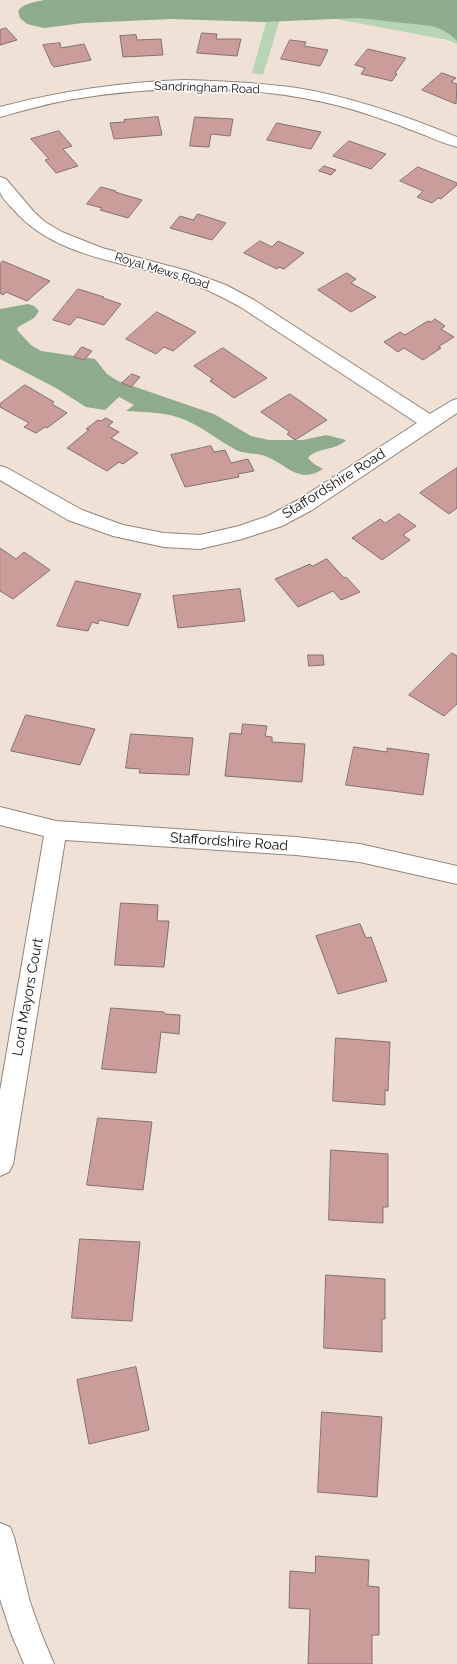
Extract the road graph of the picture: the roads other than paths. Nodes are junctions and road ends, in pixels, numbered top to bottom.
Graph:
1 (0, 112) edge
2 (457, 142) edge
3 (0, 182) edge
4 (457, 405) edge
5 (430, 423) junction
6 (0, 472) edge
7 (0, 816) edge
8 (56, 830) junction
9 (457, 875) edge
10 (0, 1164) edge
11 (0, 1537) edge
12 (39, 1664) edge

1 - 2 street, Sandringham Road
3 - 5 street, Royal Mews Road
4 - 5 street, Staffordshire Road
5 - 6 street, Staffordshire Road
7 - 8 street, Staffordshire Road
8 - 9 street, Staffordshire Road
8 - 10 street, Lord Mayors Court
11 - 12 street

